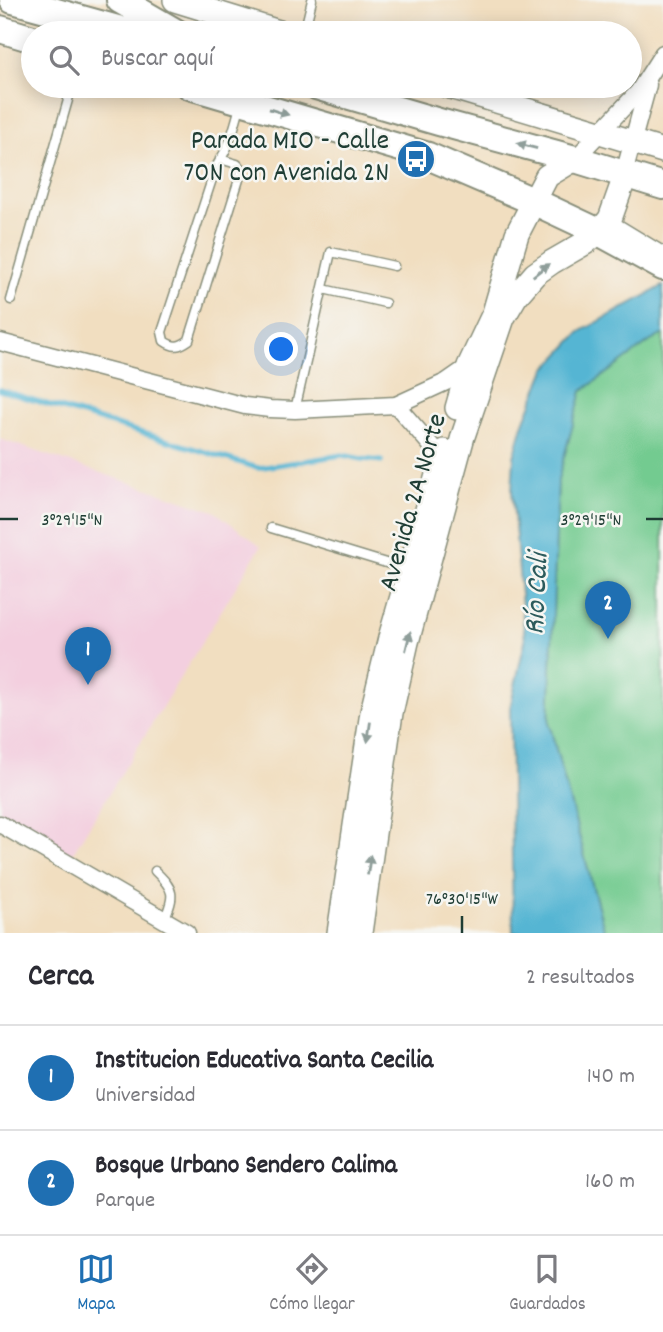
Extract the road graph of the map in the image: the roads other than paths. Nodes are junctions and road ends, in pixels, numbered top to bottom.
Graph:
1 (13, 0) edge
2 (120, 0) edge
3 (175, 0) edge
4 (312, 0) edge
5 (89, 21) edge
6 (156, 21) edge
7 (243, 21) edge
8 (307, 21) edge
9 (0, 29) edge
10 (21, 35) edge
11 (660, 58) edge
12 (642, 84) edge
13 (69, 98) edge
14 (232, 98) edge
15 (357, 98) edge
16 (487, 98) edge
17 (633, 98) edge
18 (242, 101) junction
19 (600, 132) junction
20 (632, 141) junction
21 (663, 151) edge
22 (220, 159) junction
23 (571, 165) junction
24 (622, 182) junction
25 (663, 186) edge
26 (533, 201) junction
27 (605, 226) junction
28 (639, 246) junction
29 (663, 251) edge
30 (394, 266) dead end
31 (663, 267) edge
32 (323, 289) junction
33 (11, 300) dead end
34 (385, 303) dead end
35 (0, 342) edge
36 (477, 368) junction
37 (396, 405) junction
38 (295, 410) junction
39 (449, 460) junction
40 (271, 528) dead end
41 (418, 573) junction
42 (0, 824) edge
43 (155, 871) dead end
44 (164, 920) junction
45 (187, 933) edge
46 (339, 933) edge
47 (360, 933) edge

1 - 5 main road
2 - 6 main road
3 - 7 main road
4 - 8 lane
9 - 10 main road
11 - 12 street, Avenida 2A Norte
11 - 20 street
13 - 33 lane
14 - 18 main road
23 -> 15 main road
16 - 19 main road
17 - 19 street, Avenida 2A Norte
18 - 22 lane
18 -> 26 main road
19 - 20 main road
19 - 23 street, Avenida 2A Norte
20 - 21 main road
20 - 24 street
22 - 22 lane
23 - 24 main road
23 - 26 main road, Avenida 2A Norte
24 - 25 main road
24 - 27 main road
26 - 27 main road
26 - 36 main road, Avenida 2A Norte
27 - 28 main road
36 -> 27 main road, Avenida 2A Norte
28 - 29 lane
28 - 31 main road
30 - 32 lane
32 - 34 lane
32 - 38 lane
35 - 38 street
36 - 37 street
36 - 39 main road, Avenida 2A Norte
37 - 38 street
37 - 39 street
39 - 41 main road, Avenida 2A Norte
40 - 41 lane
41 -> 46 main road, Avenida 2A Norte
47 -> 41 main road, Avenida 2A Norte
42 - 44 street
43 - 44 lane
44 - 45 street

